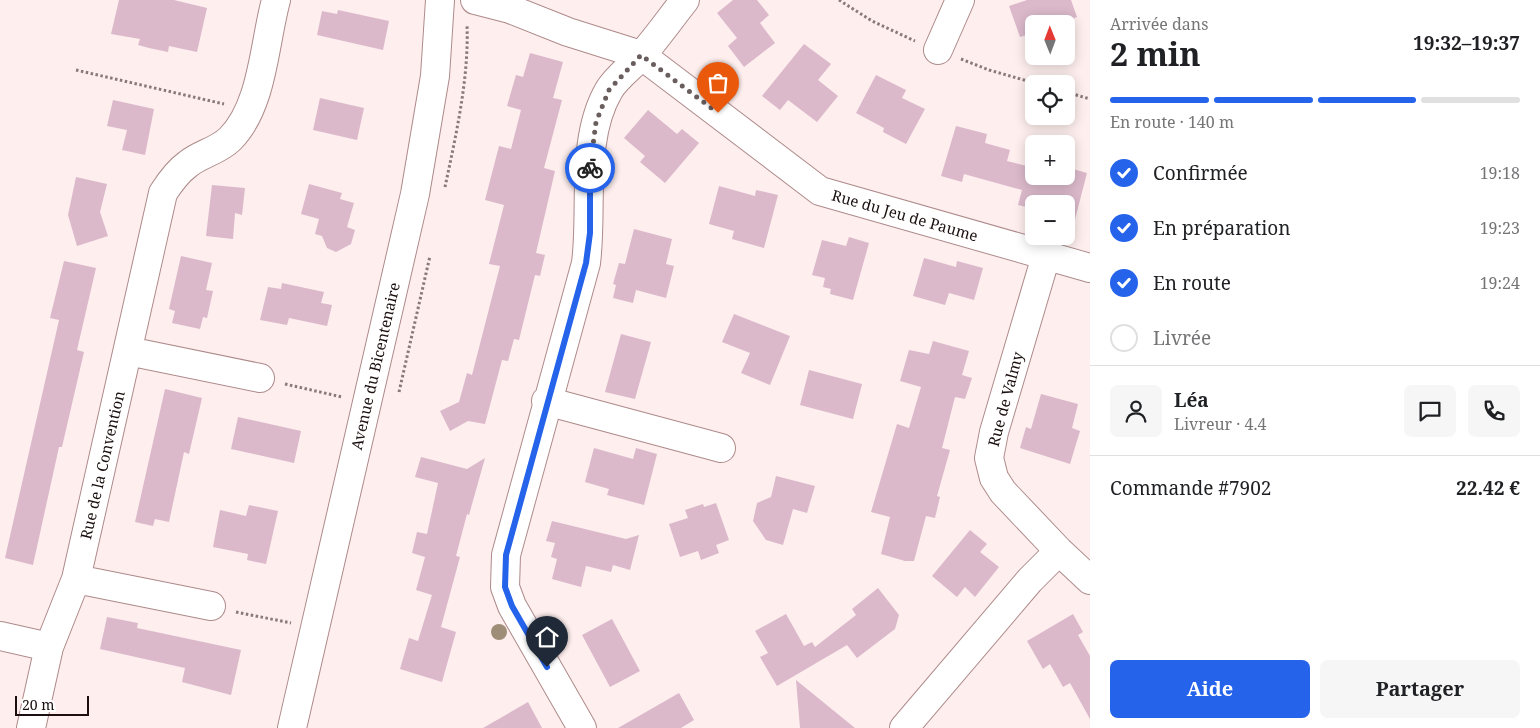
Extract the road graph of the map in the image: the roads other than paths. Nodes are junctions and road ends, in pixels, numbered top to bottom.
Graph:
1 (276, 0) edge
2 (440, 0) edge
3 (475, 0) edge
4 (685, 0) edge
5 (960, 0) edge
6 (938, 50) dead end
7 (641, 55) junction
8 (1046, 256) junction
9 (1090, 268) edge
10 (128, 351) junction
11 (260, 378) road end
12 (546, 401) junction
13 (721, 448) dead end
14 (1059, 551) junction
15 (76, 579) junction
16 (1090, 580) edge
17 (211, 606) road end
18 (0, 636) edge
19 (49, 647) junction
20 (31, 728) edge
21 (292, 728) edge
22 (582, 728) edge
23 (904, 728) edge

1 - 10 street, Rue de la Convention
2 - 21 street, Avenue du Bicentenaire
3 - 7 street, Rue du Jeu de Paume
4 - 7 street
5 - 6 street
7 - 8 street, Rue du Jeu de Paume
7 - 12 street
8 - 9 street, Rue du Jeu de Paume
8 - 14 street, Rue de Valmy
10 - 11 street
10 - 15 street, Rue de la Convention
12 - 13 street
12 - 22 street
14 - 16 street, Rue de Valmy
14 - 23 street
15 - 17 street
15 - 19 street, Rue de la Convention
18 - 19 street
19 - 20 street, Rue de la Convention

